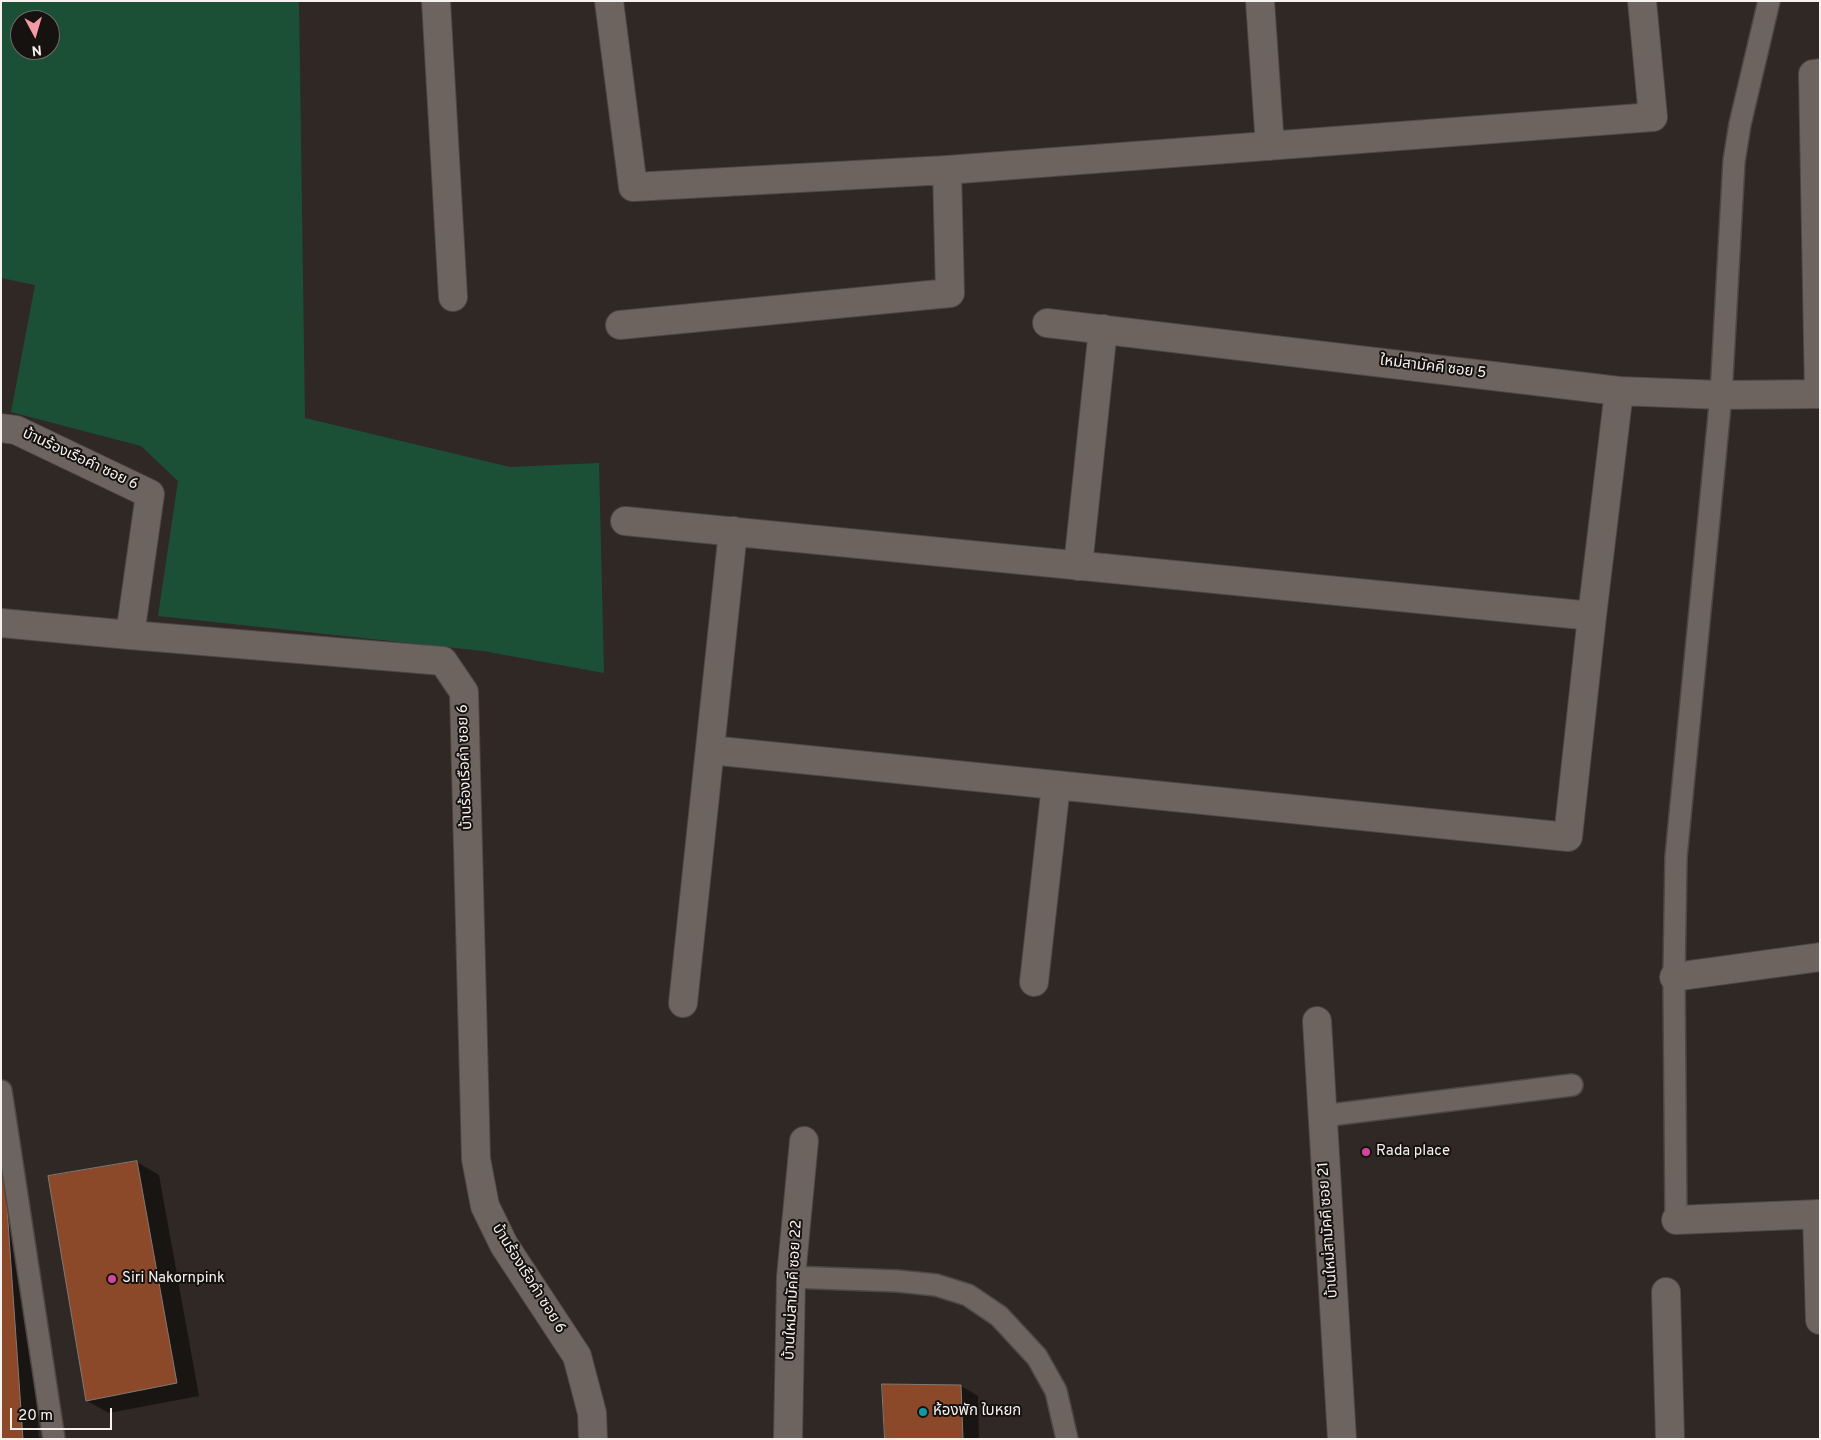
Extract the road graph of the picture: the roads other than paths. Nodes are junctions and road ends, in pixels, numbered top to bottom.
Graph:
1 (436, 1) edge
2 (609, 1) edge
3 (1260, 1) edge
4 (1642, 1) edge
5 (1769, 1) edge
6 (1820, 73) edge
7 (1270, 146) junction
8 (948, 170) junction
9 (1817, 176) edge
10 (452, 297) dead end
11 (1047, 323) dead end
12 (620, 325) dead end
13 (1104, 329) junction
14 (1619, 391) junction
15 (1820, 394) edge
16 (1721, 395) junction
17 (1, 428) edge
18 (625, 521) dead end
19 (733, 531) junction
20 (1078, 566) junction
21 (1592, 616) junction
22 (1, 623) edge
23 (130, 634) junction
24 (710, 750) junction
25 (1056, 785) junction
26 (1820, 957) edge
27 (1674, 977) junction
28 (1034, 982) dead end
29 (683, 1003) dead end
30 (1317, 1021) dead end
31 (1572, 1085) dead end
32 (1, 1091) edge
33 (1322, 1116) junction
34 (804, 1141) dead end
35 (1819, 1214) edge
36 (1676, 1220) joint
37 (791, 1278) junction
38 (1666, 1292) dead end
39 (1820, 1320) edge
40 (54, 1439) edge
41 (593, 1439) edge
42 (788, 1439) edge
43 (1067, 1439) edge
44 (1342, 1439) edge
45 (1670, 1439) edge

1 - 10 street
2 - 8 street
3 - 7 street
4 - 7 street
5 - 16 lane
6 - 9 street
7 - 8 street
8 - 12 street
9 - 15 street
11 - 13 street, ใหม่สามัคคี ซอย 5
13 - 14 street, ใหม่สามัคคี ซอย 5
13 - 20 street
14 - 16 street, ใหม่สามัคคี ซอย 5
14 - 21 street
15 - 16 street, ใหม่สามัคคี ซอย 5
16 - 27 lane
17 - 23 street, บ้านร้องเรือคำ ซอย 6
18 - 19 street
19 - 20 street
19 - 24 street
20 - 21 street
21 - 25 street
22 - 23 street
23 - 41 street, บ้านร้องเรือคำ ซอย 6
24 - 25 street
24 - 29 street
25 - 28 street
26 - 27 street
27 - 36 lane
30 - 33 street, บ้านใหม่สามัคคี ซอย 21
31 - 33 lane
32 - 40 lane
33 - 44 street, บ้านใหม่สามัคคี ซอย 21
34 - 37 street, บ้านใหม่สามัคคี ซอย 22
35 - 36 street
35 - 39 street
37 - 42 street, บ้านใหม่สามัคคี ซอย 22
37 - 43 lane
38 - 45 street

